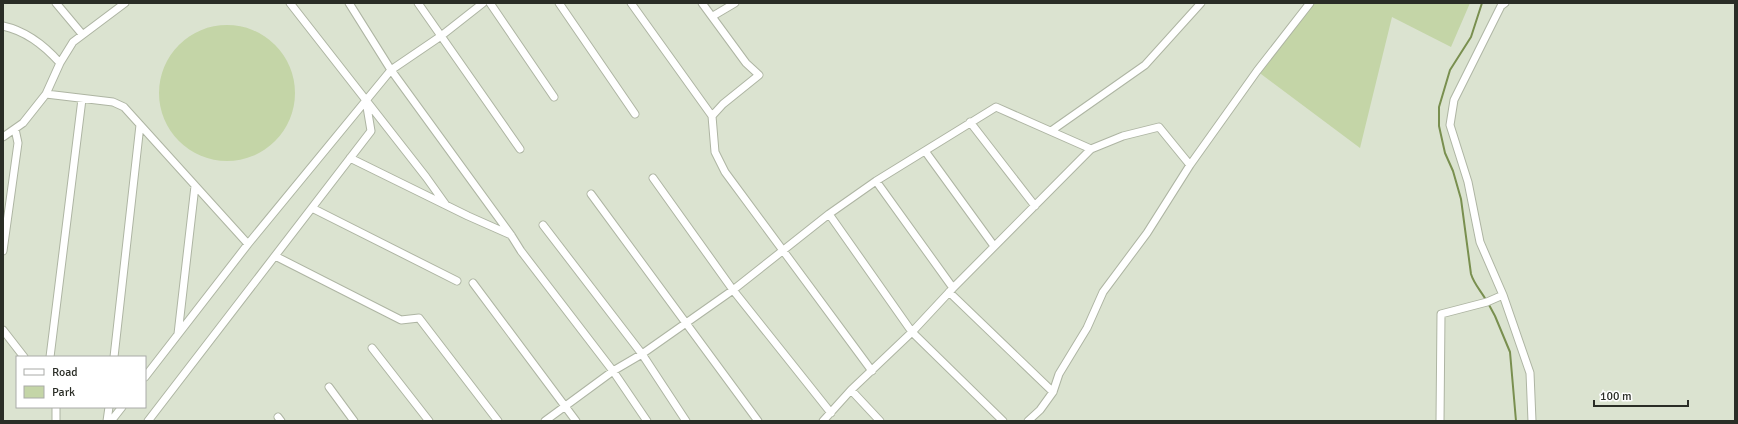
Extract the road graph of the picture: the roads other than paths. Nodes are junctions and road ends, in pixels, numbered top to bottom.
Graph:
1 (56, 3) edge
2 (125, 3) edge
3 (290, 3) edge
4 (349, 3) edge
5 (418, 3) edge
6 (483, 3) edge
7 (490, 3) edge
8 (559, 3) edge
9 (631, 3) edge
10 (702, 3) edge
11 (735, 3) edge
12 (1202, 3) edge
13 (1310, 3) edge
14 (1505, 3) edge
15 (713, 16) junction
16 (3, 26) edge
17 (82, 34) junction
18 (441, 36) junction
19 (60, 63) junction
20 (391, 70) junction
21 (46, 94) junction
22 (554, 97) dead end
23 (82, 99) junction
24 (366, 101) junction
25 (635, 114) dead end
26 (712, 116) junction
27 (970, 122) junction
28 (140, 125) junction
29 (15, 129) junction
30 (1051, 131) junction
31 (3, 137) edge
32 (520, 149) dead end
33 (1091, 149) junction
34 (926, 151) junction
35 (350, 158) junction
36 (1190, 165) junction
37 (653, 178) dead end
38 (876, 181) junction
39 (196, 186) junction
40 (591, 194) dead end
41 (446, 205) junction
42 (1035, 206) junction
43 (312, 208) junction
44 (829, 214) junction
45 (543, 225) dead end
46 (511, 235) junction
47 (248, 244) junction
48 (994, 246) junction
49 (783, 250) junction
50 (3, 251) edge
51 (275, 256) junction
52 (457, 281) dead end
53 (473, 283) dead end
54 (733, 290) junction
55 (951, 290) junction
56 (1503, 295) junction
57 (686, 323) junction
58 (3, 330) edge
59 (912, 332) junction
60 (178, 335) junction
61 (372, 348) dead end
62 (642, 354) junction
63 (23, 356) edge
64 (50, 356) edge
65 (114, 356) edge
66 (613, 371) junction
67 (872, 371) junction
68 (146, 376) edge
69 (329, 387) dead end
70 (852, 390) junction
71 (1053, 392) junction
72 (566, 407) junction
73 (56, 408) edge
74 (109, 408) edge
75 (121, 408) edge
76 (831, 413) junction
77 (56, 421) edge
78 (107, 421) edge
79 (111, 421) edge
80 (148, 421) edge
81 (354, 421) edge
82 (429, 421) edge
83 (498, 421) edge
84 (545, 421) edge
85 (576, 421) edge
86 (647, 421) edge
87 (686, 421) edge
88 (758, 421) edge
89 (823, 421) edge
90 (880, 421) edge
91 (1004, 421) edge
92 (1028, 421) edge
93 (1440, 421) edge
94 (1532, 421) edge

1 - 17 street
2 - 17 street
3 - 24 street
4 - 20 street
5 - 18 street
6 - 18 street
7 - 22 street
8 - 25 street
9 - 26 street
10 - 15 street
11 - 15 street
12 - 30 street
13 - 36 street
14 - 56 street
15 - 26 street
16 - 19 street
17 - 19 street
18 - 20 street
18 - 32 street
19 - 21 street
20 - 24 street
20 - 46 street
21 - 23 street
21 - 29 street
23 - 28 street
23 - 64 street
24 - 35 street
24 - 41 street
24 - 47 street
26 - 49 street
27 - 30 street
27 - 34 street
27 - 42 street
28 - 39 street
28 - 65 street
29 - 31 street
29 - 50 street
30 - 33 street
33 - 36 street
33 - 42 street
34 - 38 street
34 - 48 street
35 - 41 street
35 - 43 street
36 - 71 street
37 - 54 street
38 - 44 street
38 - 55 street
39 - 47 street
39 - 60 street
40 - 57 street
41 - 46 street
42 - 48 street
43 - 51 street
43 - 52 street
44 - 49 street
44 - 59 street
45 - 62 street
46 - 66 street
47 - 60 street
48 - 55 street
49 - 54 street
49 - 67 street
51 - 80 street
51 - 83 street
53 - 72 street
54 - 57 street
54 - 76 street
55 - 59 street
55 - 71 street
56 - 93 street
56 - 94 street
57 - 62 street
57 - 88 street
58 - 63 street
59 - 67 street
59 - 91 street
60 - 68 street
61 - 82 street
62 - 66 street
62 - 87 street
66 - 72 street
66 - 86 street
67 - 70 street
69 - 81 street
70 - 76 street
70 - 90 street
71 - 92 street
72 - 84 street
72 - 85 street
73 - 77 street
74 - 78 street
75 - 79 street
76 - 89 street

